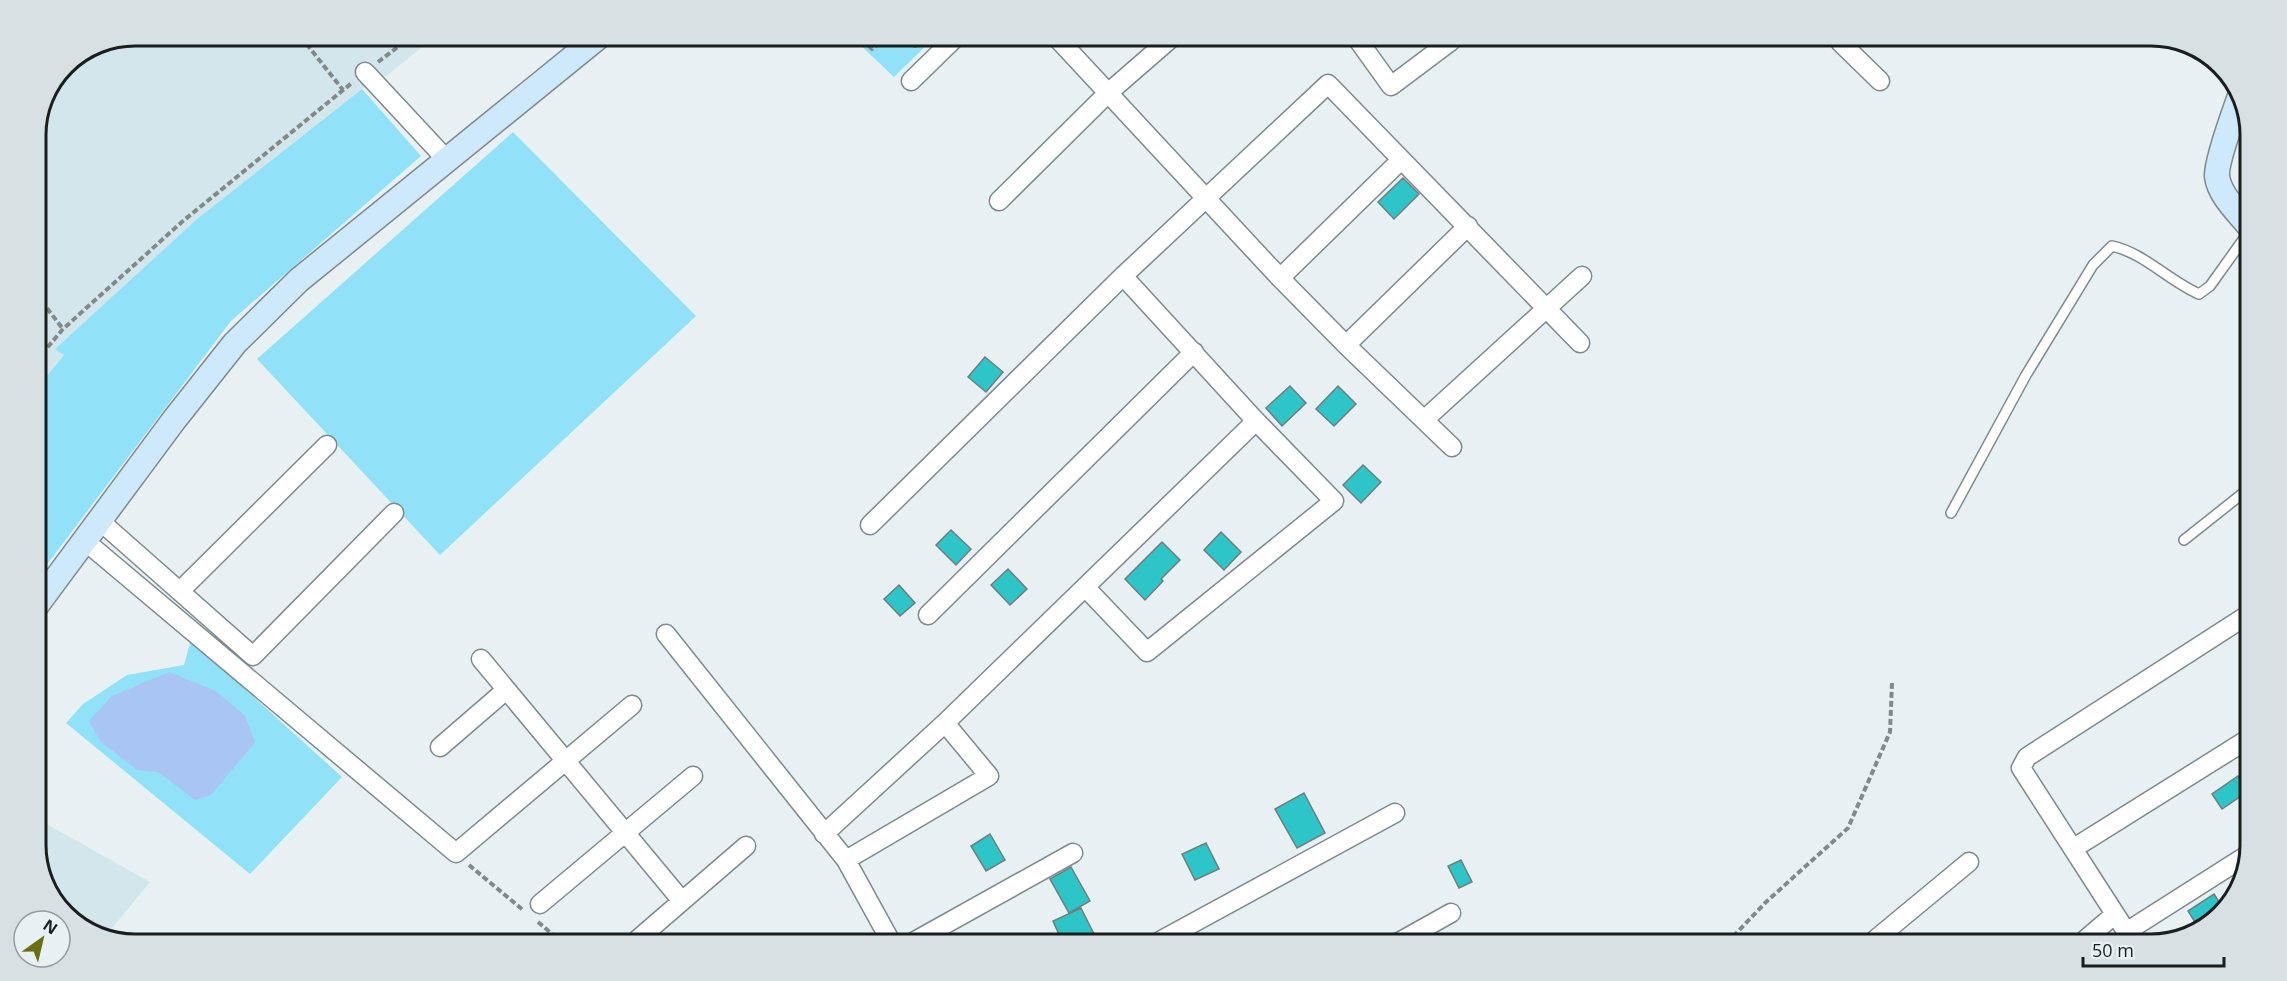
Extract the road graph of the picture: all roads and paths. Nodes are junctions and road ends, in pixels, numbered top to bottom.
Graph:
1 (308, 46) edge
2 (399, 46) edge
3 (587, 46) edge
4 (947, 46) edge
5 (1064, 46) edge
6 (1162, 46) edge
7 (1362, 46) edge
8 (1445, 46) edge
9 (1844, 46) edge
10 (365, 72) junction
11 (911, 81) dead end
12 (1880, 81) dead end
13 (343, 90) junction
14 (1108, 93) junction
15 (2236, 107) edge
16 (446, 159) junction
17 (1401, 160) junction
18 (1205, 198) junction
19 (999, 201) dead end
20 (2240, 215) edge
21 (1468, 226) junction
22 (2240, 243) edge
23 (1123, 276) junction
24 (1582, 276) dead end
25 (1280, 278) junction
26 (47, 308) edge
27 (1546, 308) junction
28 (63, 329) junction
29 (1580, 343) dead end
30 (1346, 345) junction
31 (47, 348) edge
32 (1194, 352) junction
33 (1424, 420) junction
34 (1256, 421) junction
35 (327, 445) dead end
36 (1452, 447) dead end
37 (2240, 496) edge
38 (394, 513) dead end
39 (1951, 513) dead end
40 (100, 520) junction
41 (870, 525) dead end
42 (2184, 540) dead end
43 (85, 541) junction
44 (1086, 588) junction
45 (47, 591) edge
46 (180, 591) junction
47 (928, 615) dead end
48 (2240, 620) edge
49 (666, 634) dead end
50 (481, 659) dead end
51 (1892, 683) dead end
52 (506, 690) junction
53 (632, 705) dead end
54 (945, 723) junction
55 (2240, 744) edge
56 (440, 747) dead end
57 (566, 761) junction
58 (693, 776) dead end
59 (1395, 813) dead end
60 (625, 832) junction
61 (824, 834) junction
62 (746, 846) dead end
63 (2074, 848) junction
64 (1073, 853) dead end
65 (456, 854) junction
66 (846, 860) junction
67 (2239, 860) edge
68 (1968, 861) dead end
69 (682, 901) junction
70 (532, 911) junction
71 (1451, 913) dead end
72 (2114, 915) junction
73 (553, 934) edge
74 (643, 934) edge
75 (887, 934) edge
76 (926, 934) edge
77 (1179, 934) edge
78 (1413, 934) edge
79 (1736, 934) edge
80 (1882, 934) edge
81 (2092, 934) edge
82 (2127, 934) edge
83 (2137, 934) edge

1 - 13 path
2 - 10 path
3 - 16 main road
4 - 11 street
5 - 14 street
6 - 14 street
7 - 8 street
9 - 12 street
10 - 13 path
10 - 16 street
13 - 28 path
14 - 18 street
14 - 19 street
15 - 20 main road
16 - 40 main road
17 - 18 street
17 - 21 street
17 - 25 street
18 - 23 street
18 - 25 street
21 - 27 street
21 - 30 street
22 - 39 lane
23 - 32 street
23 - 41 street
24 - 27 street
25 - 30 street
26 - 28 path
27 - 29 street
27 - 33 street
28 - 31 path
30 - 33 street
32 - 34 street
32 - 47 street
33 - 36 street
34 - 44 street
34 - 44 street
35 - 46 street
37 - 42 lane
38 - 46 street
40 - 43 main road
40 - 46 street
43 - 45 main road
43 - 65 street
44 - 54 street
48 - 63 street
49 - 61 street
50 - 52 street
51 - 79 path
52 - 56 street
52 - 57 street
53 - 57 street
54 - 61 street
54 - 66 street
55 - 63 street
57 - 60 street
57 - 65 street
58 - 60 street
59 - 77 street
60 - 69 street
60 - 70 street
61 - 66 street
62 - 69 street
63 - 72 street
64 - 76 street
65 - 70 path
66 - 75 street
67 - 83 street
68 - 80 street
69 - 74 street
70 - 73 path
71 - 78 street
72 - 81 street
72 - 82 street

